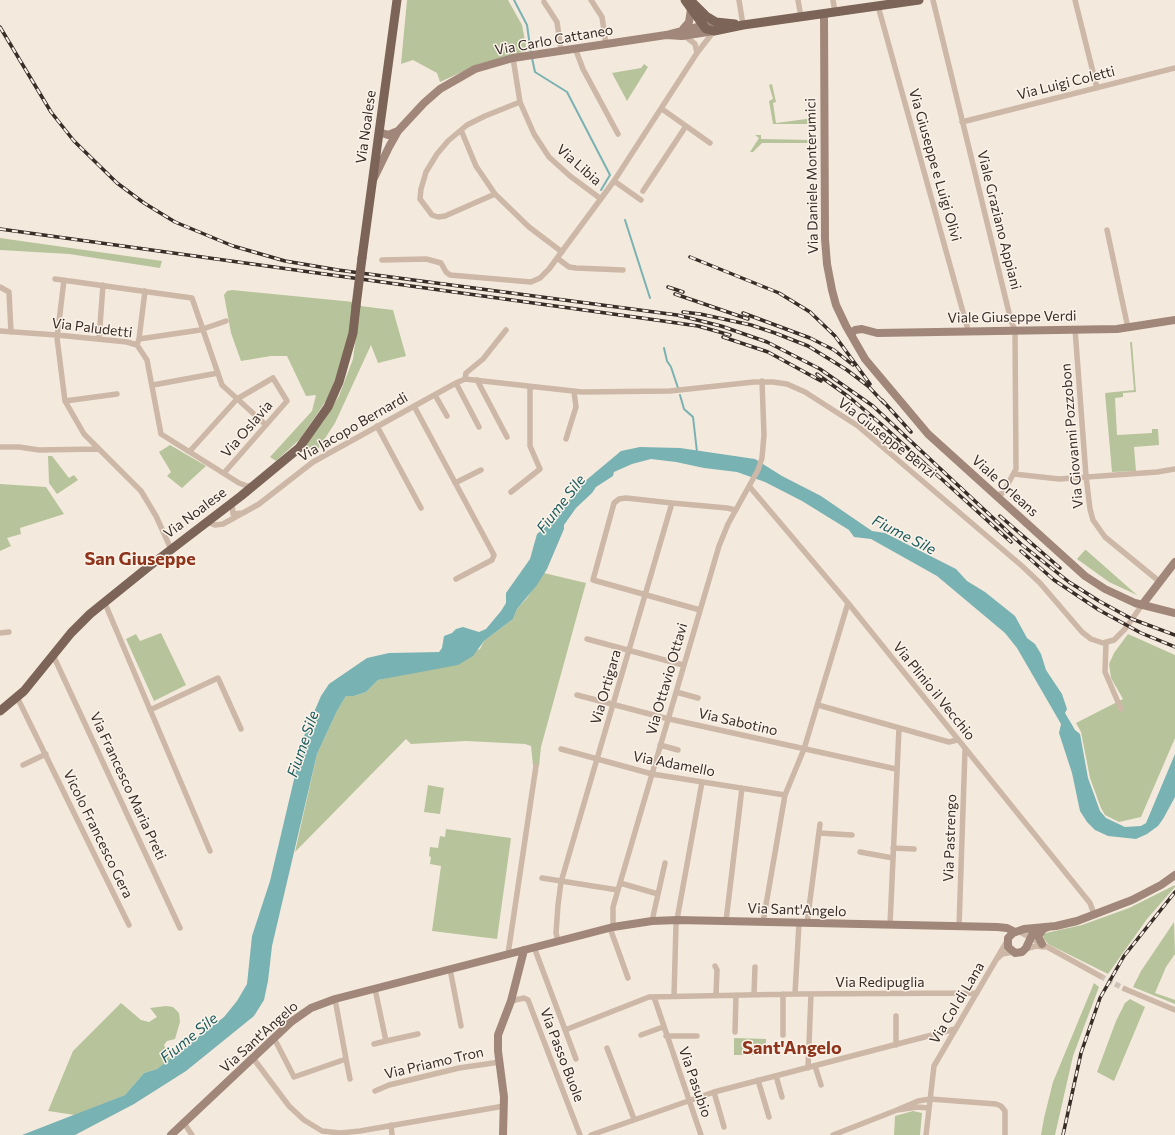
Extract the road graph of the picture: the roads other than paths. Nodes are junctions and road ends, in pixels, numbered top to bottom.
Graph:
1 (397, 0) edge
2 (592, 0) edge
3 (685, 0) edge
4 (739, 0) edge
5 (798, 0) edge
6 (833, 0) edge
7 (919, 0) edge
8 (933, 0) edge
9 (1075, 0) edge
10 (907, 1) edge
11 (544, 2) dead end
12 (691, 5) edge
13 (878, 6) junction
14 (835, 12) junction
15 (824, 14) junction
16 (801, 17) junction
17 (716, 22) junction
18 (743, 25) junction
19 (704, 29) junction
20 (714, 32) junction
21 (683, 33) junction
22 (606, 44) junction
23 (575, 48) junction
24 (561, 50) junction
25 (698, 52) junction
26 (517, 57) junction
27 (1175, 68) edge
28 (1098, 88) junction
29 (520, 102) junction
30 (662, 109) junction
31 (962, 122) junction
32 (686, 126) junction
33 (461, 130) junction
34 (379, 132) junction
35 (398, 132) junction
36 (618, 134) dead end
37 (710, 142) dead end
38 (373, 180) junction
39 (614, 181) junction
40 (643, 191) dead end
41 (495, 194) junction
42 (601, 199) junction
43 (641, 200) dead end
44 (1107, 230) dead end
45 (562, 252) junction
46 (557, 258) junction
47 (382, 260) dead end
48 (623, 270) dead end
49 (55, 279) dead end
50 (64, 280) junction
51 (103, 285) junction
52 (0, 287) edge
53 (145, 291) junction
54 (1175, 320) edge
55 (226, 321) dead end
56 (1128, 328) junction
57 (202, 329) junction
58 (506, 330) dead end
59 (968, 330) junction
60 (1015, 330) junction
61 (1075, 330) junction
62 (0, 332) edge
63 (11, 332) junction
64 (851, 334) junction
65 (57, 335) junction
66 (99, 339) junction
67 (139, 339) junction
68 (137, 345) junction
69 (218, 373) junction
70 (465, 379) junction
71 (478, 380) junction
72 (762, 381) junction
73 (456, 383) junction
74 (153, 386) junction
75 (530, 388) junction
76 (574, 392) junction
77 (117, 394) dead end
78 (435, 395) junction
79 (237, 399) junction
80 (66, 401) junction
81 (414, 406) junction
82 (447, 416) dead end
83 (266, 425) junction
84 (377, 426) junction
85 (479, 427) dead end
86 (507, 437) dead end
87 (566, 439) dead end
88 (0, 447) edge
89 (100, 449) junction
90 (190, 451) junction
91 (1175, 469) edge
92 (481, 470) dead end
93 (224, 473) junction
94 (1014, 474) junction
95 (1086, 476) junction
96 (455, 483) junction
97 (751, 484) junction
98 (255, 485) junction
99 (510, 492) dead end
100 (992, 493) junction
101 (1003, 493) junction
102 (672, 503) junction
103 (232, 504) junction
104 (1008, 507) junction
105 (421, 508) dead end
106 (736, 510) junction
107 (243, 513) junction
108 (208, 522) junction
109 (171, 549) junction
110 (1175, 562) edge
111 (456, 579) dead end
112 (1160, 582) junction
113 (645, 595) junction
114 (104, 601) junction
115 (848, 604) junction
116 (1142, 605) junction
117 (700, 610) junction
118 (1175, 613) edge
119 (8, 632) dead end
120 (0, 633) edge
121 (587, 639) dead end
122 (1106, 642) junction
123 (628, 651) junction
124 (54, 655) junction
125 (684, 665) junction
126 (676, 692) junction
127 (577, 695) dead end
128 (17, 697) junction
129 (698, 698) dead end
130 (613, 705) junction
131 (818, 705) junction
132 (1121, 709) dead end
133 (150, 710) junction
134 (0, 711) edge
135 (668, 719) junction
136 (899, 728) junction
137 (241, 729) dead end
138 (957, 740) junction
139 (660, 745) junction
140 (561, 749) dead end
141 (804, 749) junction
142 (678, 750) dead end
143 (965, 750) junction
144 (46, 754) junction
145 (597, 759) junction
146 (23, 765) dead end
147 (536, 766) dead end
148 (896, 769) junction
149 (652, 774) junction
150 (702, 782) junction
151 (742, 788) junction
152 (785, 795) junction
153 (820, 824) dead end
154 (819, 833) junction
155 (852, 835) dead end
156 (893, 848) junction
157 (914, 849) dead end
158 (210, 851) dead end
159 (860, 852) dead end
160 (893, 858) junction
161 (665, 863) dead end
162 (1175, 875) edge
163 (542, 878) dead end
164 (561, 882) junction
165 (620, 882) junction
166 (618, 890) junction
167 (658, 894) junction
168 (1094, 914) junction
169 (678, 920) junction
170 (652, 921) junction
171 (726, 921) junction
172 (763, 922) junction
173 (803, 923) junction
174 (129, 925) dead end
175 (890, 925) junction
176 (612, 927) junction
177 (959, 927) junction
178 (180, 928) dead end
179 (984, 928) junction
180 (1046, 928) junction
181 (1023, 938) junction
182 (1007, 940) junction
183 (558, 941) junction
184 (1044, 946) junction
185 (534, 947) junction
186 (524, 950) junction
187 (1013, 952) junction
188 (508, 954) junction
189 (997, 958) junction
190 (715, 966) dead end
191 (755, 968) dead end
192 (450, 969) junction
193 (1100, 976) tunnel mouth
194 (628, 978) dead end
195 (375, 989) junction
196 (1125, 989) tunnel mouth
197 (977, 993) junction
198 (754, 994) junction
199 (783, 994) junction
200 (795, 994) junction
201 (811, 994) junction
202 (716, 995) junction
203 (736, 995) junction
204 (674, 996) junction
205 (654, 997) junction
206 (335, 999) junction
207 (511, 1001) junction
208 (1175, 1010) edge
209 (896, 1016) dead end
210 (460, 1026) dead end
211 (663, 1027) junction
212 (955, 1029) junction
213 (565, 1030) junction
214 (735, 1032) dead end
215 (418, 1034) dead end
216 (641, 1035) dead end
217 (783, 1035) dead end
218 (666, 1036) junction
219 (697, 1036) dead end
220 (274, 1038) junction
221 (386, 1041) junction
222 (374, 1044) dead end
223 (896, 1045) junction
224 (607, 1048) dead end
225 (253, 1058) junction
226 (346, 1059) junction
227 (576, 1060) dead end
228 (500, 1062) junction
229 (815, 1066) junction
230 (808, 1068) junction
231 (776, 1076) junction
232 (350, 1079) dead end
233 (758, 1080) junction
234 (820, 1085) dead end
235 (375, 1091) dead end
236 (714, 1092) junction
237 (782, 1097) dead end
238 (930, 1099) junction
239 (688, 1100) junction
240 (504, 1106) junction
241 (929, 1108) junction
242 (897, 1110) junction
243 (769, 1117) dead end
244 (634, 1119) junction
245 (184, 1123) junction
246 (391, 1125) junction
247 (724, 1127) dead end
248 (171, 1135) edge
249 (192, 1135) edge
250 (392, 1135) edge
251 (503, 1135) edge
252 (580, 1135) edge
253 (591, 1135) edge
254 (701, 1135) edge
255 (833, 1135) edge
256 (926, 1135) edge
257 (1005, 1135) edge

1 - 34 main road, Via Noalese
2 - 22 street
3 - 12 main road
4 - 18 street
5 - 16 street
6 - 14 street
7 - 10 main road
8 - 31 street, Viale Graziano Appiani
9 - 28 street
10 - 13 main road
11 - 24 street
12 - 17 main road
12 - 19 main road
12 - 21 street
13 - 14 main road
13 - 59 street, Via Giuseppe e Luigi Olivi
14 - 15 main road
15 - 16 main road
15 - 64 street, Via Daniele Monterumici
16 - 18 main road
17 - 18 main road
17 - 19 street, Via Carlo Cattaneo
17 - 20 street
18 - 20 main road
19 - 20 main road
19 - 21 street, Via Carlo Cattaneo
19 - 25 street
20 - 25 street
21 - 22 street, Via Carlo Cattaneo
21 - 25 street
22 - 23 street, Via Carlo Cattaneo
23 - 24 street, Via Carlo Cattaneo
23 - 36 street
24 - 26 street, Via Carlo Cattaneo
25 - 30 street
26 - 29 street, Via Libia
26 - 35 street, Via Carlo Cattaneo
27 - 28 street, Via Luigi Coletti
28 - 31 street, Via Luigi Coletti
29 - 33 street
29 - 42 street, Via Libia
30 - 32 street
30 - 39 street
31 - 60 street, Viale Graziano Appiani
32 - 37 street
32 - 40 street
33 - 41 street
33 - 41 street
34 - 35 street
34 - 38 main road, Via Noalese
35 - 38 street, Via Carlo Cattaneo
38 - 98 main road, Via Noalese, bridge
39 - 42 street
39 - 43 street
41 - 45 street
42 - 45 street
44 - 56 street
45 - 46 street
46 - 47 street
46 - 48 street
49 - 50 street
50 - 51 street
50 - 65 street
51 - 53 street
51 - 66 street
52 - 63 street
53 - 57 street
53 - 67 street
54 - 56 street, Viale Giuseppe Verdi
55 - 57 street
56 - 61 street, Viale Giuseppe Verdi
57 - 67 street
57 - 69 street
58 - 70 street, Via Jacopo Bernardi
59 - 60 street, Viale Giuseppe Verdi
59 - 64 street, Viale Giuseppe Verdi
60 - 61 street, Viale Giuseppe Verdi
60 - 94 street, Viale Graziano Appiani
61 - 95 street, Via Giovanni Pozzobon
62 - 63 street, Via Paludetti
63 - 65 street, Via Paludetti
64 - 100 street, Viale Orleans
65 - 66 street, Via Paludetti
65 - 80 street
66 - 68 street, Via Paludetti
67 - 68 street
68 - 74 street, Via Paludetti
69 - 74 street
69 - 79 street
70 - 71 street, Via Giuseppe Benzi
70 - 73 street, Via Jacopo Bernardi
71 - 75 street, Via Giuseppe Benzi
71 - 86 street
72 - 76 street, Via Giuseppe Benzi
72 - 97 street, Via Ottavio Ottavi
72 - 122 street, Via Giuseppe Benzi
73 - 78 street, Via Jacopo Bernardi
73 - 85 street
74 - 90 street, Via Paludetti
75 - 76 street, Via Giuseppe Benzi
75 - 99 street
76 - 87 street
77 - 80 street
78 - 81 street, Via Jacopo Bernardi
78 - 82 street
79 - 83 street
79 - 83 street, Via Oslavia
79 - 90 street
80 - 89 street
81 - 84 street, Via Jacopo Bernardi
81 - 96 street
83 - 93 street, Via Oslavia
84 - 105 street
84 - 107 street, Via Jacopo Bernardi
88 - 89 street
89 - 109 street
90 - 93 street, Via Paludetti
91 - 95 street
92 - 96 street
93 - 98 street, Via Paludetti
94 - 95 street
94 - 101 street, Viale Graziano Appiani
95 - 112 street, Via Giovanni Pozzobon
96 - 111 street
97 - 106 street, Via Ottavio Ottavi
97 - 115 street, Via Plinio il Vecchio
98 - 103 main road, Via Noalese
100 - 101 street
100 - 104 street, Viale Orleans
101 - 104 street
102 - 106 street
102 - 113 street, Via Ortigara
102 - 113 street
103 - 107 street
103 - 108 main road, Via Noalese
104 - 116 street, Viale Orleans
106 - 117 street, Via Ottavio Ottavi
107 - 108 street, Via Jacopo Bernardi
108 - 109 main road, Via Noalese
109 - 114 main road, Via Noalese
110 - 112 street
112 - 116 street
113 - 117 street
113 - 123 street, Via Ortigara
114 - 124 main road, Via Noalese
114 - 133 street
115 - 131 street
115 - 138 street, Via Plinio il Vecchio
116 - 118 street, Viale Orleans
116 - 122 street
117 - 125 street, Via Ottavio Ottavi
119 - 120 street
121 - 123 street
122 - 132 street
123 - 125 street
123 - 130 street, Via Ortigara
124 - 128 main road, Via Noalese
124 - 178 street, Via Francesco Maria Preti
125 - 126 street, Via Ottavio Ottavi
126 - 129 street
126 - 135 street, Via Ottavio Ottavi
127 - 130 street, Via Sabotino
128 - 134 main road, Via Noalese
128 - 144 street, Vicolo Francesco Gera
130 - 135 street, Via Sabotino
130 - 145 street, Via Ortigara
131 - 136 street
131 - 141 street
133 - 137 street
133 - 158 street
135 - 139 street, Via Ottavio Ottavi
135 - 141 street, Via Sabotino
136 - 138 street
136 - 148 street
138 - 143 street, Via Plinio il Vecchio
139 - 142 street
139 - 149 street, Via Ottavio Ottavi
140 - 145 street, Via Adamello
141 - 148 street, Via Sabotino
141 - 152 street
143 - 168 street, Via Plinio il Vecchio
143 - 177 street, Via Pastrengo
144 - 146 street
144 - 174 street, Vicolo Francesco Gera
145 - 149 street, Via Adamello
145 - 164 street, Via Ortigara
147 - 188 street
148 - 156 street
149 - 150 street, Via Adamello
149 - 165 street, Via Ottavio Ottavi
150 - 151 street, Via Adamello
150 - 169 street
151 - 152 street, Via Adamello
151 - 171 street
152 - 172 street
153 - 154 street
154 - 155 street
154 - 173 street
156 - 157 street
156 - 160 street
159 - 160 street
160 - 175 street
161 - 167 street
162 - 168 street, Via Sant'Angelo
163 - 164 street
164 - 166 street
164 - 183 street, Via Ortigara
165 - 166 street, Via Ottavio Ottavi
165 - 167 street
166 - 176 street, Via Ottavio Ottavi
167 - 170 street
168 - 180 street, Via Sant'Angelo
169 - 170 street, Via Sant'Angelo
169 - 171 street, Via Sant'Angelo
169 - 204 street
170 - 176 street, Via Sant'Angelo
171 - 172 street, Via Sant'Angelo
172 - 173 street, Via Sant'Angelo
173 - 175 street, Via Sant'Angelo
173 - 200 street
175 - 177 street, Via Sant'Angelo
176 - 183 street, Via Sant'Angelo
176 - 194 street
177 - 179 street, Via Sant'Angelo
179 - 181 street, Via Sant'Angelo
179 - 182 street, Via Sant'Angelo
180 - 181 street, Via Sant'Angelo
180 - 181 street, Via Sant'Angelo
180 - 184 street
181 - 182 street, Via Sant'Angelo
181 - 184 street
181 - 184 street
181 - 187 street, Via Sant'Angelo
182 - 187 street
182 - 189 street, Via Col di Lana
183 - 185 street, Via Sant'Angelo
184 - 193 street
185 - 186 street, Via Sant'Angelo
185 - 213 street
186 - 188 street, Via Sant'Angelo
186 - 207 street, Via Priamo Tron
187 - 189 street, Via Col di Lana
188 - 192 street, Via Sant'Angelo
189 - 197 street, Via Col di Lana
190 - 202 street
191 - 198 street
192 - 195 street, Via Sant'Angelo
192 - 210 street
195 - 206 street, Via Sant'Angelo
195 - 221 street
196 - 208 street
197 - 201 street, Via Redipuglia
197 - 212 street, Via Col di Lana
198 - 199 street, Via Redipuglia
198 - 203 street, Via Redipuglia
199 - 200 street, Via Redipuglia
199 - 217 street
200 - 201 street, Via Redipuglia
201 - 230 street
202 - 203 street, Via Redipuglia
202 - 204 street, Via Redipuglia
203 - 214 street
204 - 205 street, Via Redipuglia
205 - 211 street, Via Pasubio
205 - 213 street, Via Redipuglia
206 - 220 street, Via Sant'Angelo
206 - 226 street
207 - 228 street, Via Priamo Tron
207 - 252 street, Via Passo Buole
209 - 223 street
211 - 216 street
211 - 218 street, Via Pasubio
212 - 223 street
212 - 238 street, Via Col di Lana
213 - 227 street
215 - 221 street
218 - 219 street, Via Pasubio
218 - 239 street, Via Pasubio
220 - 225 street, Via Sant'Angelo
220 - 226 street
221 - 222 street
223 - 229 street
224 - 244 street
225 - 245 street, Via Sant'Angelo
225 - 246 street
226 - 232 street
228 - 235 street, Via Priamo Tron
228 - 240 street, Via Priamo Tron
229 - 230 street
229 - 234 street
230 - 231 street
231 - 233 street
231 - 237 street
233 - 236 street
233 - 243 street
236 - 239 street
236 - 247 street
238 - 241 street, Via Col di Lana
238 - 242 street
238 - 257 street
239 - 244 street
239 - 254 street, Via Pasubio
240 - 246 street
240 - 251 street, Via Priamo Tron
241 - 242 street
241 - 256 street, Via Col di Lana
242 - 255 street
244 - 253 street
245 - 248 street, Via Sant'Angelo
245 - 249 street
246 - 250 street

